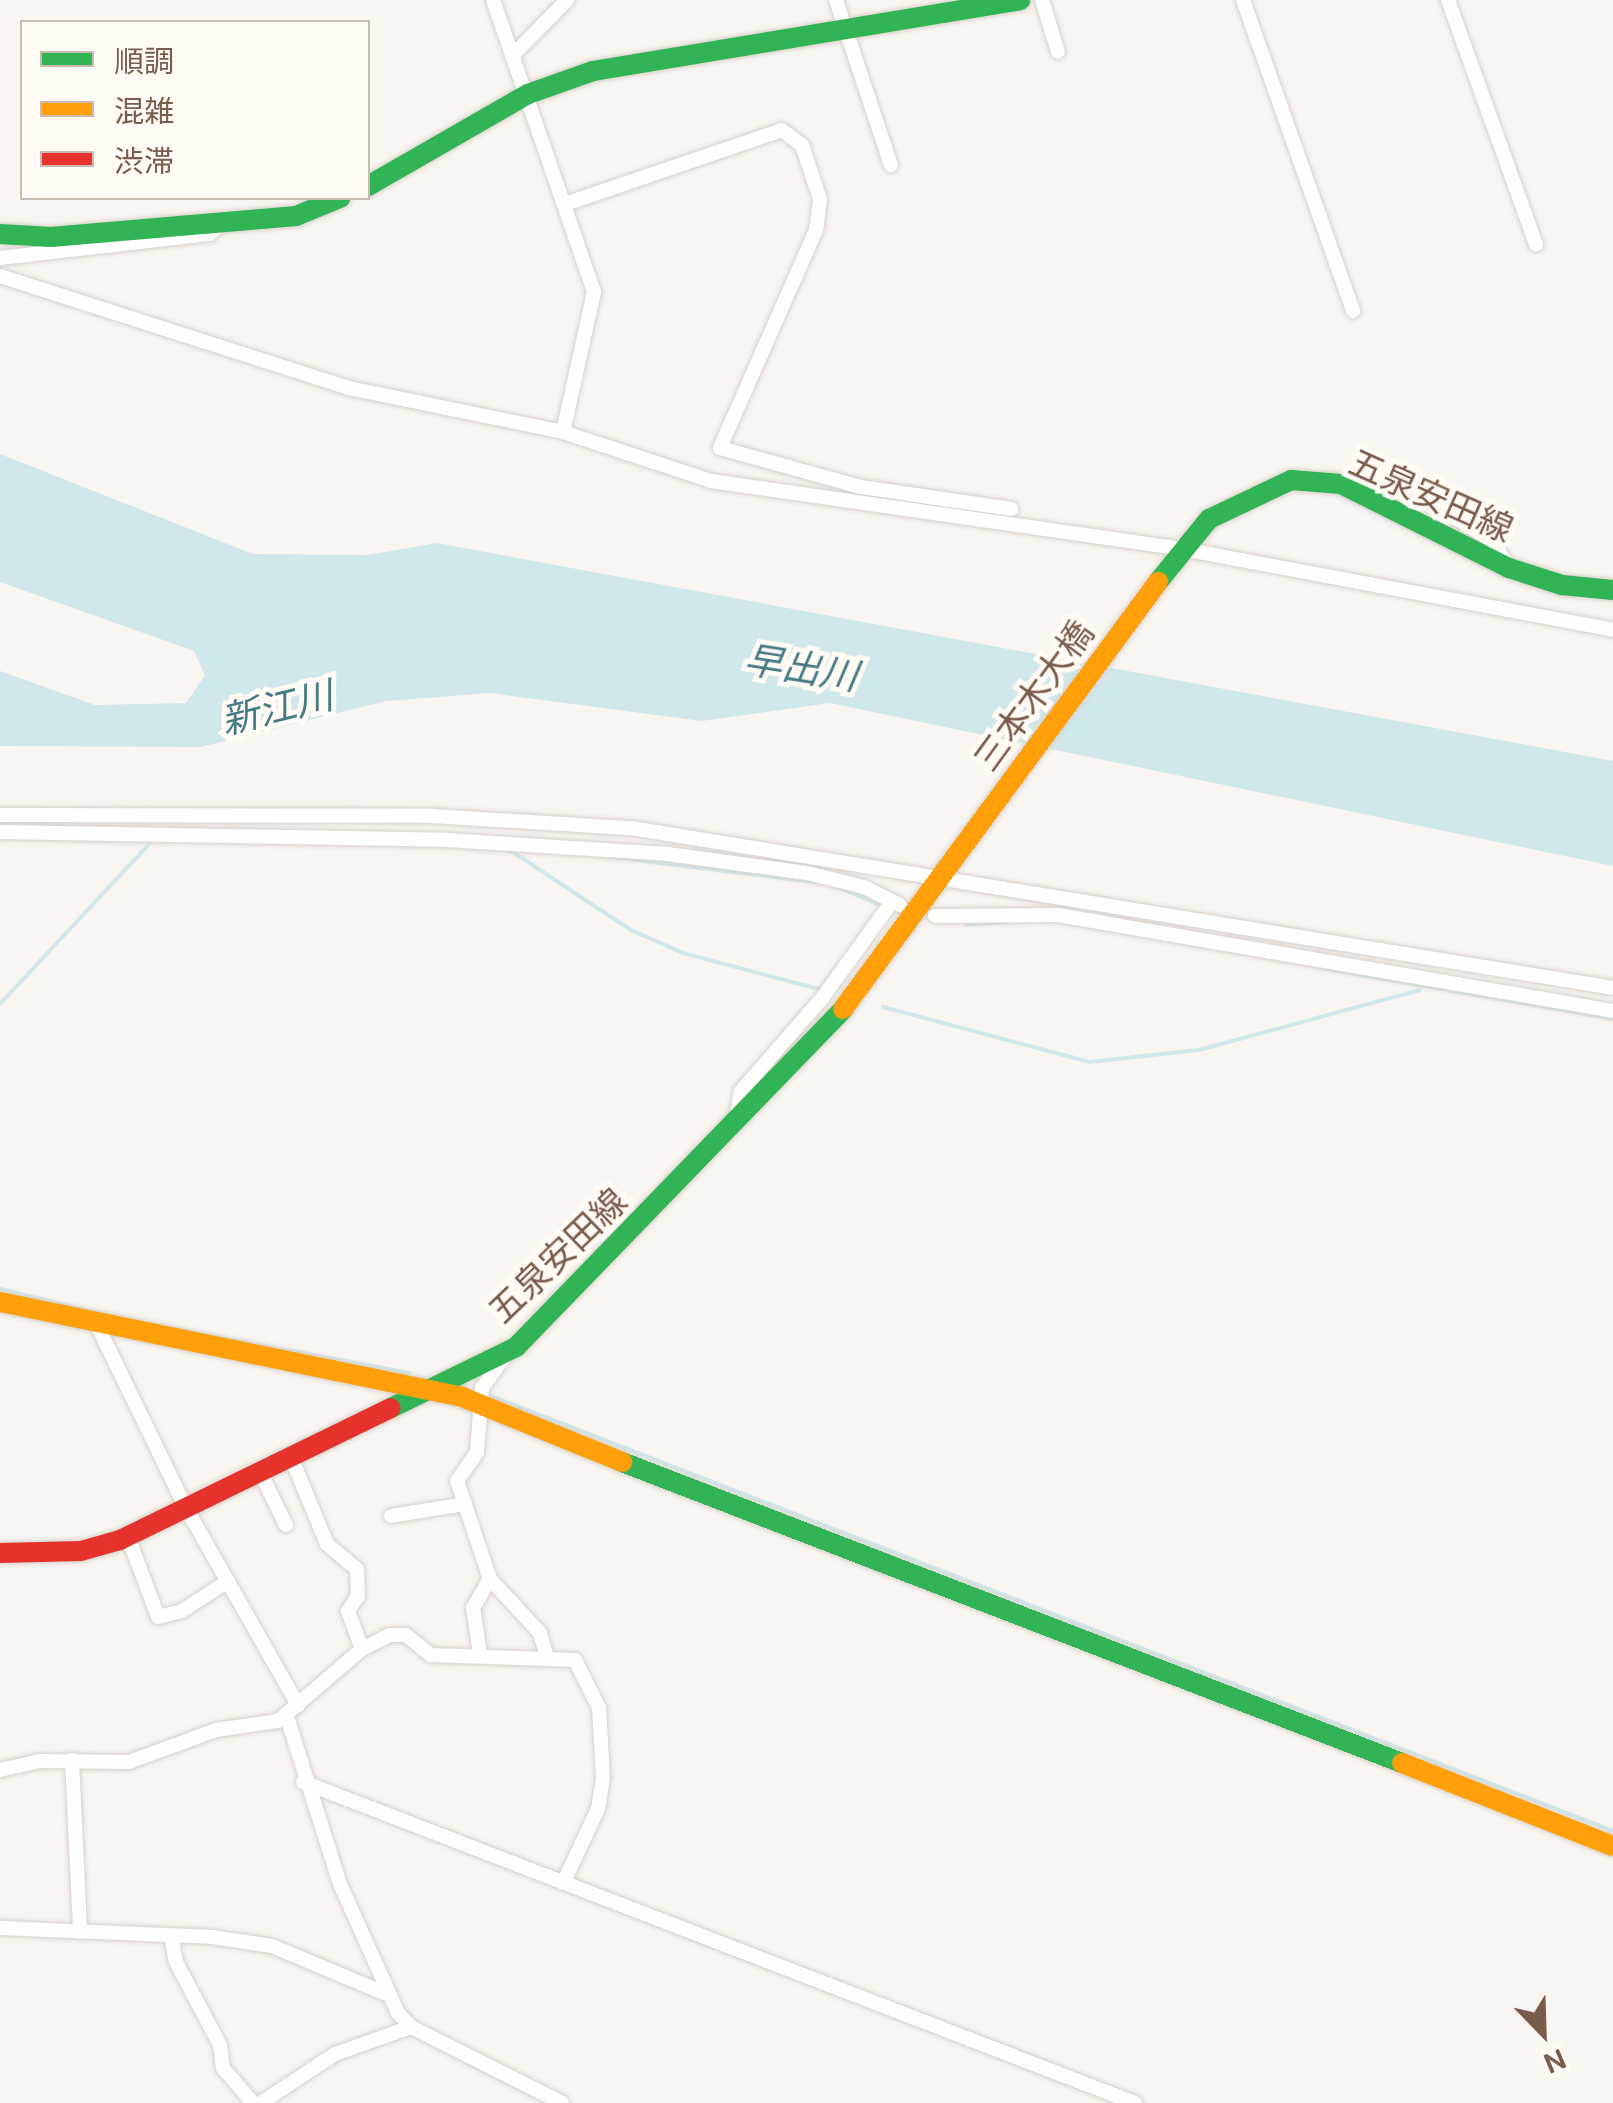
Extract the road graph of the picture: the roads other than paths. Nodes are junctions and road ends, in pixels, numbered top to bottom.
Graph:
1 (493, 0) edge
2 (568, 0) edge
3 (836, 0) edge
4 (1020, 0) edge
5 (1042, 0) edge
6 (1243, 0) edge
7 (1448, 0) edge
8 (846, 32) junction
9 (1058, 52) dead end
10 (514, 54) junction
11 (528, 94) junction
12 (892, 165) dead end
13 (370, 185) edge
14 (335, 200) edge
15 (568, 202) junction
16 (223, 222) junction
17 (0, 234) edge
18 (1536, 245) dead end
19 (0, 258) edge
20 (0, 276) edge
21 (1353, 311) dead end
22 (563, 432) junction
23 (1419, 496) dead end
24 (1011, 509) dead end
25 (1180, 552) junction
26 (1509, 568) junction
27 (1613, 590) edge
28 (1613, 630) edge
29 (0, 814) edge
30 (0, 832) edge
31 (940, 880) junction
32 (935, 916) dead end
33 (1613, 988) edge
34 (1613, 1011) edge
35 (735, 1123) junction
36 (2, 1304) edge
37 (98, 1327) junction
38 (510, 1350) junction
39 (433, 1389) junction
40 (480, 1404) junction
41 (291, 1457) junction
42 (260, 1472) junction
43 (464, 1504) junction
44 (186, 1508) junction
45 (391, 1516) dead end
46 (286, 1525) dead end
47 (128, 1537) junction
48 (0, 1553) edge
49 (490, 1579) junction
50 (228, 1582) junction
51 (362, 1649) junction
52 (480, 1654) junction
53 (547, 1657) junction
54 (293, 1711) junction
55 (72, 1760) junction
56 (0, 1770) edge
57 (303, 1782) junction
58 (1613, 1846) edge
59 (564, 1883) junction
60 (0, 1928) edge
61 (80, 1932) junction
62 (171, 1936) junction
63 (386, 1994) junction
64 (411, 2027) junction
65 (253, 2103) edge
66 (262, 2103) edge
67 (562, 2103) edge
68 (1135, 2103) edge

1 - 10 street
2 - 10 street
3 - 8 street
4 - 8 street
5 - 9 street
6 - 21 street
7 - 18 street
8 - 11 street
8 - 12 street
10 - 11 street
11 - 13 street
11 - 15 street
14 - 16 street
15 - 22 street
15 - 24 street
16 - 17 street
16 - 19 street
20 - 22 street
22 - 25 street
23 - 26 street
25 - 26 street, 五泉安田線
25 - 28 street
25 - 31 street, 三本木大橋
26 - 27 street, 五泉安田線
29 - 31 street
30 - 35 street
31 - 33 street
31 - 35 street, 五泉安田線
32 - 34 street
35 - 38 street, 五泉安田線
36 - 37 street
37 - 39 street
37 - 44 street
38 - 39 street, 五泉安田線
38 - 40 street
39 - 40 street
39 - 41 street, 五泉安田線
40 - 43 street
40 - 58 street
41 - 42 street, 五泉安田線
41 - 51 street
42 - 44 street, 五泉安田線
42 - 46 street
43 - 45 street
43 - 49 street
44 - 47 street, 五泉安田線
44 - 50 street
47 - 48 street, 五泉安田線
47 - 50 street
49 - 52 street
49 - 53 street
50 - 54 street
51 - 52 street
51 - 54 street
52 - 53 street
53 - 59 street
54 - 55 street
54 - 57 street
55 - 56 street
55 - 61 street
57 - 59 street
57 - 63 street
59 - 68 street
60 - 61 street
61 - 62 street
62 - 63 street
62 - 65 street
63 - 64 street
64 - 66 street
64 - 67 street

